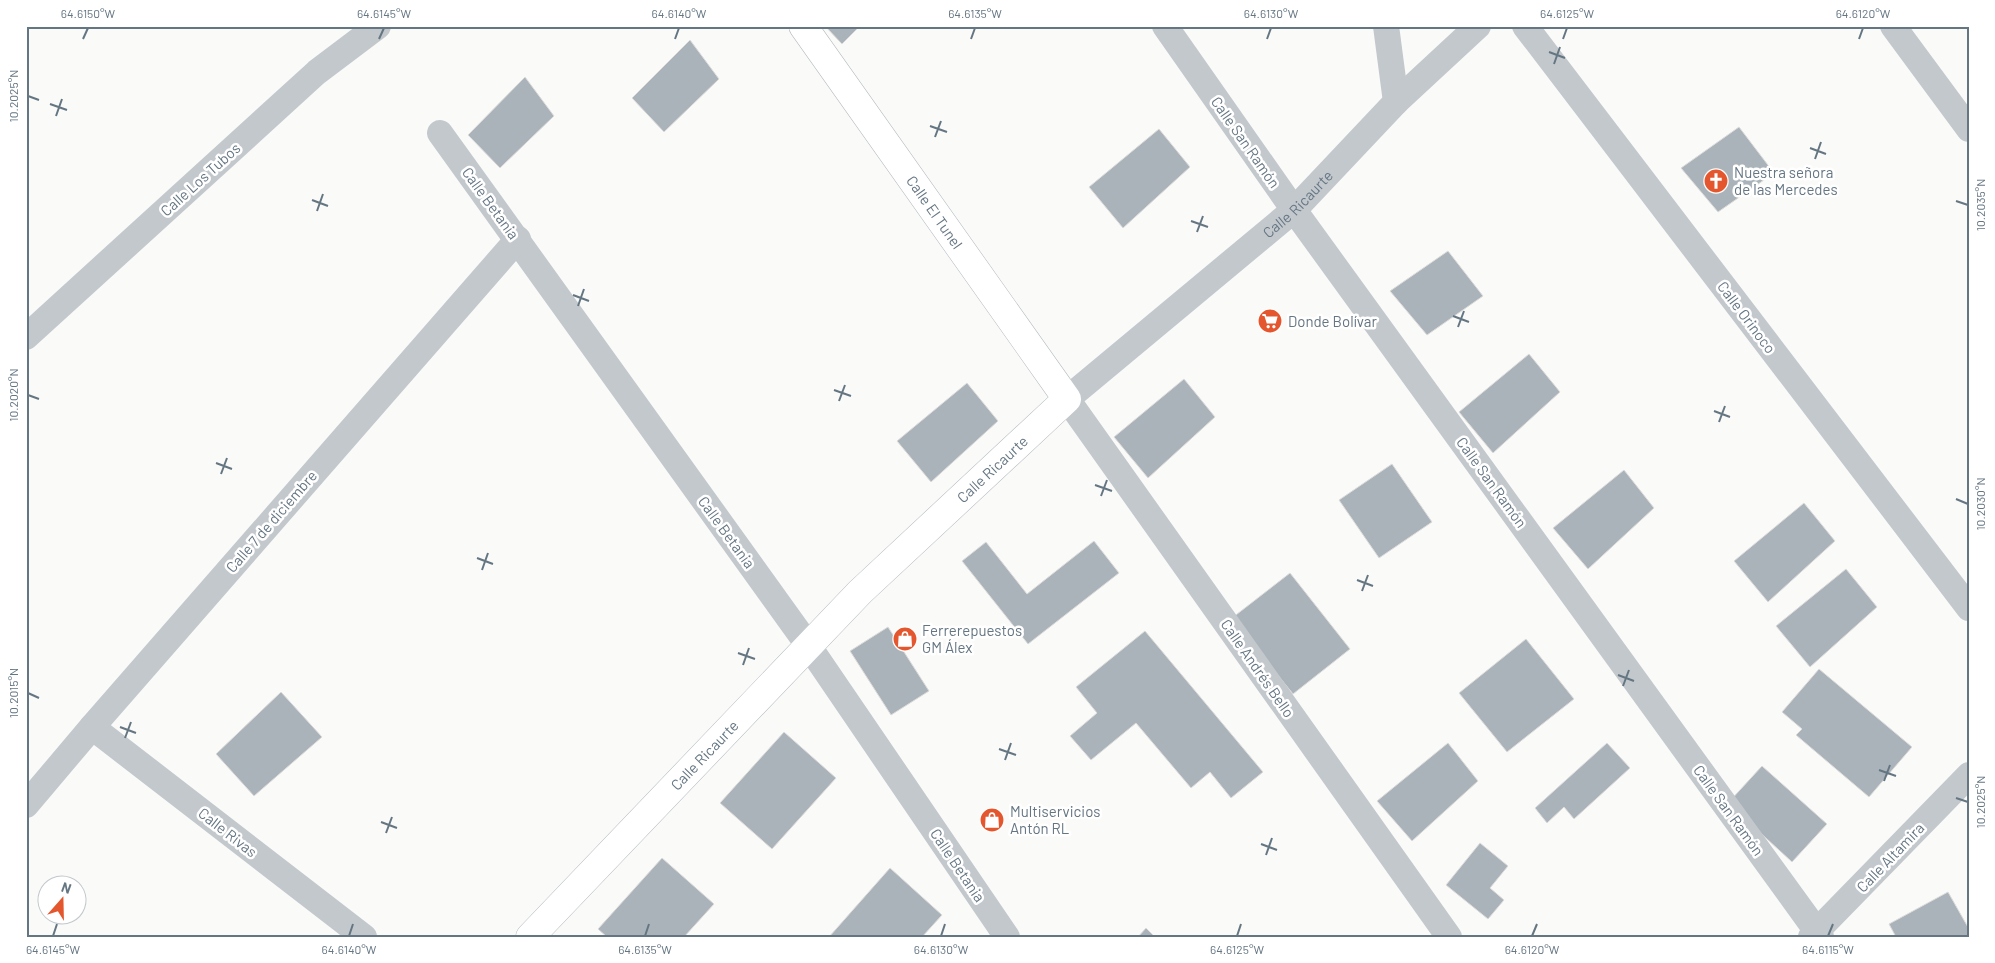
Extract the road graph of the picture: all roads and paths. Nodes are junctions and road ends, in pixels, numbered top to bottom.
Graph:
1 (378, 26) edge
2 (803, 26) edge
3 (1165, 26) edge
4 (1386, 26) edge
5 (1478, 26) edge
6 (1525, 26) edge
7 (1893, 26) edge
8 (1396, 102) junction
9 (1969, 129) edge
10 (440, 133) dead end
11 (1294, 210) junction
12 (518, 239) junction
13 (26, 337) edge
14 (1067, 399) junction
15 (1969, 608) edge
16 (808, 645) junction
17 (92, 727) junction
18 (1969, 775) edge
19 (26, 805) edge
20 (1816, 935) edge
21 (364, 937) edge
22 (530, 937) edge
23 (1006, 937) edge
24 (1450, 937) edge

1 - 13 street, Calle Los Tubos
2 - 14 street, Calle El Tunel
3 - 11 street, Calle San Ramón
4 - 8 street
5 - 8 street, Calle Ricaurte
6 - 15 street, Calle Orinoco
7 - 9 street
8 - 11 street, Calle Ricaurte
10 - 12 street, Calle Betania
11 - 14 street, Calle Ricaurte
11 - 20 street, Calle San Ramón
12 - 16 street, Calle Betania
12 - 17 street, Calle 7 de diciembre
14 - 16 street, Calle Ricaurte
14 - 24 street, Calle Andrés Bello
16 - 22 street, Calle Ricaurte
16 - 23 street, Calle Betania
17 - 19 street, Calle 7 de diciembre
17 - 21 street, Calle Rivas
18 - 20 street, Calle Altamira

